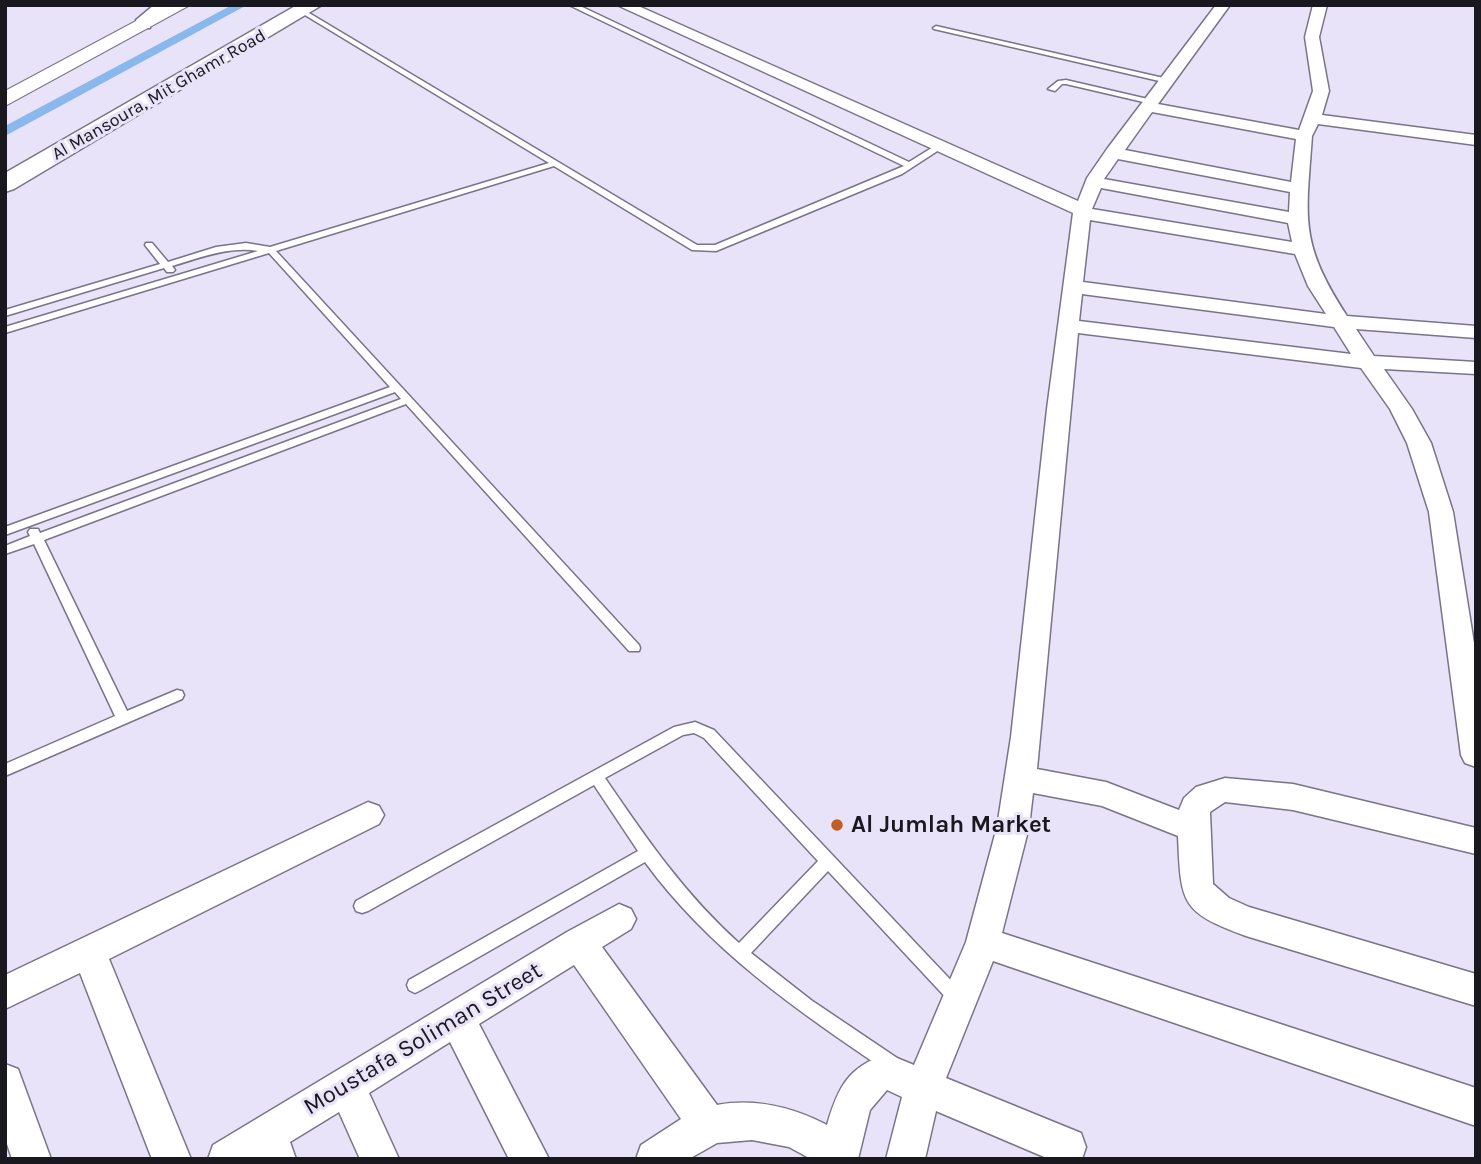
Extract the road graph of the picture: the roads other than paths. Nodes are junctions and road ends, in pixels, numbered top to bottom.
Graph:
1 (164, 5) edge
2 (181, 5) edge
3 (572, 5) edge
4 (624, 5) edge
5 (1223, 5) edge
6 (1320, 5) edge
7 (303, 7) edge
8 (145, 25) junction
9 (936, 28) dead end
10 (1168, 81) junction
11 (1052, 89) dead end
12 (10, 93) edge
13 (1150, 104) junction
14 (1309, 127) junction
15 (1476, 140) edge
16 (941, 146) junction
17 (1113, 153) junction
18 (554, 164) junction
19 (911, 166) junction
20 (5, 169) edge
21 (1094, 182) junction
22 (5, 184) edge
23 (1300, 189) junction
24 (1082, 211) junction
25 (1297, 219) junction
26 (149, 245) dead end
27 (271, 250) junction
28 (1303, 250) junction
29 (166, 265) junction
30 (177, 278) junction
31 (1073, 287) junction
32 (5, 313) edge
33 (1341, 322) junction
34 (1069, 326) junction
35 (5, 330) edge
36 (1476, 331) edge
37 (1368, 362) junction
38 (1476, 368) edge
39 (397, 388) junction
40 (408, 400) junction
41 (29, 522) junction
42 (5, 531) edge
43 (37, 538) junction
44 (5, 550) edge
45 (1467, 642) edge
46 (634, 648) dead end
47 (177, 695) dead end
48 (123, 718) junction
49 (1476, 755) edge
50 (5, 770) edge
51 (596, 776) junction
52 (1020, 778) junction
53 (368, 815) dead end
54 (1194, 830) junction
55 (1476, 841) edge
56 (647, 853) junction
57 (828, 862) junction
58 (362, 906) dead end
59 (619, 919) dead end
60 (983, 942) junction
61 (579, 943) junction
62 (89, 952) junction
63 (739, 954) junction
64 (415, 985) dead end
65 (1476, 990) edge
66 (5, 993) edge
67 (959, 1000) junction
68 (457, 1018) junction
69 (5, 1082) edge
70 (346, 1086) junction
71 (924, 1086) junction
72 (1476, 1107) edge
73 (710, 1127) junction
74 (272, 1147) edge
75 (1067, 1147) dead end
76 (838, 1156) edge
77 (32, 1159) edge
78 (172, 1159) edge
79 (227, 1159) edge
80 (380, 1159) edge
81 (530, 1159) edge
82 (655, 1159) edge
83 (905, 1159) edge

1 - 8 street
2 - 8 main road
3 - 19 lane
4 - 16 street
5 - 10 street
6 - 14 street
7 - 18 lane
7 - 20 highway, Al Mansoura, Mit Ghamr Road
7 - 22 highway, Al Mansoura, Mit Ghamr Road
8 - 12 main road
9 - 10 lane
10 - 13 street
11 - 13 lane
13 - 14 street
13 - 17 street
14 - 15 street
14 - 23 street
16 - 19 lane
16 - 24 street
17 - 21 street
17 - 23 street
18 - 19 lane
18 - 27 lane
21 - 24 street
21 - 25 street
23 - 25 street
24 - 28 street
24 - 31 street
25 - 28 street
26 - 29 lane
27 - 29 lane
27 - 30 lane
27 - 39 lane
28 - 33 street
29 - 30 lane
29 - 32 lane
30 - 35 lane
31 - 33 street
31 - 34 street
33 - 36 street
33 - 37 street
34 - 37 street
34 - 52 street
37 - 38 street
37 - 45 street
39 - 40 lane
39 - 41 lane
40 - 43 lane
40 - 46 lane
41 - 42 lane
41 - 43 lane
43 - 44 lane
43 - 48 lane
45 - 49 street
47 - 48 lane
48 - 50 lane
51 - 56 lane
51 - 57 lane
51 - 58 lane
52 - 54 street
52 - 60 street
53 - 62 street
54 - 55 street
54 - 65 street
56 - 63 lane
56 - 64 lane
57 - 63 lane
57 - 67 lane
59 - 61 street, Moustafa Soliman Street
60 - 67 street
60 - 72 street
61 - 68 street, Moustafa Soliman Street
61 - 73 street
62 - 66 street
62 - 78 street
63 - 71 lane
67 - 71 street
68 - 70 street, Moustafa Soliman Street
68 - 81 street
69 - 77 street
70 - 74 street, Moustafa Soliman Street
70 - 80 street
71 - 75 street
71 - 76 street
71 - 83 street
73 - 76 street
73 - 82 street
74 - 79 street, Moustafa Soliman Street

